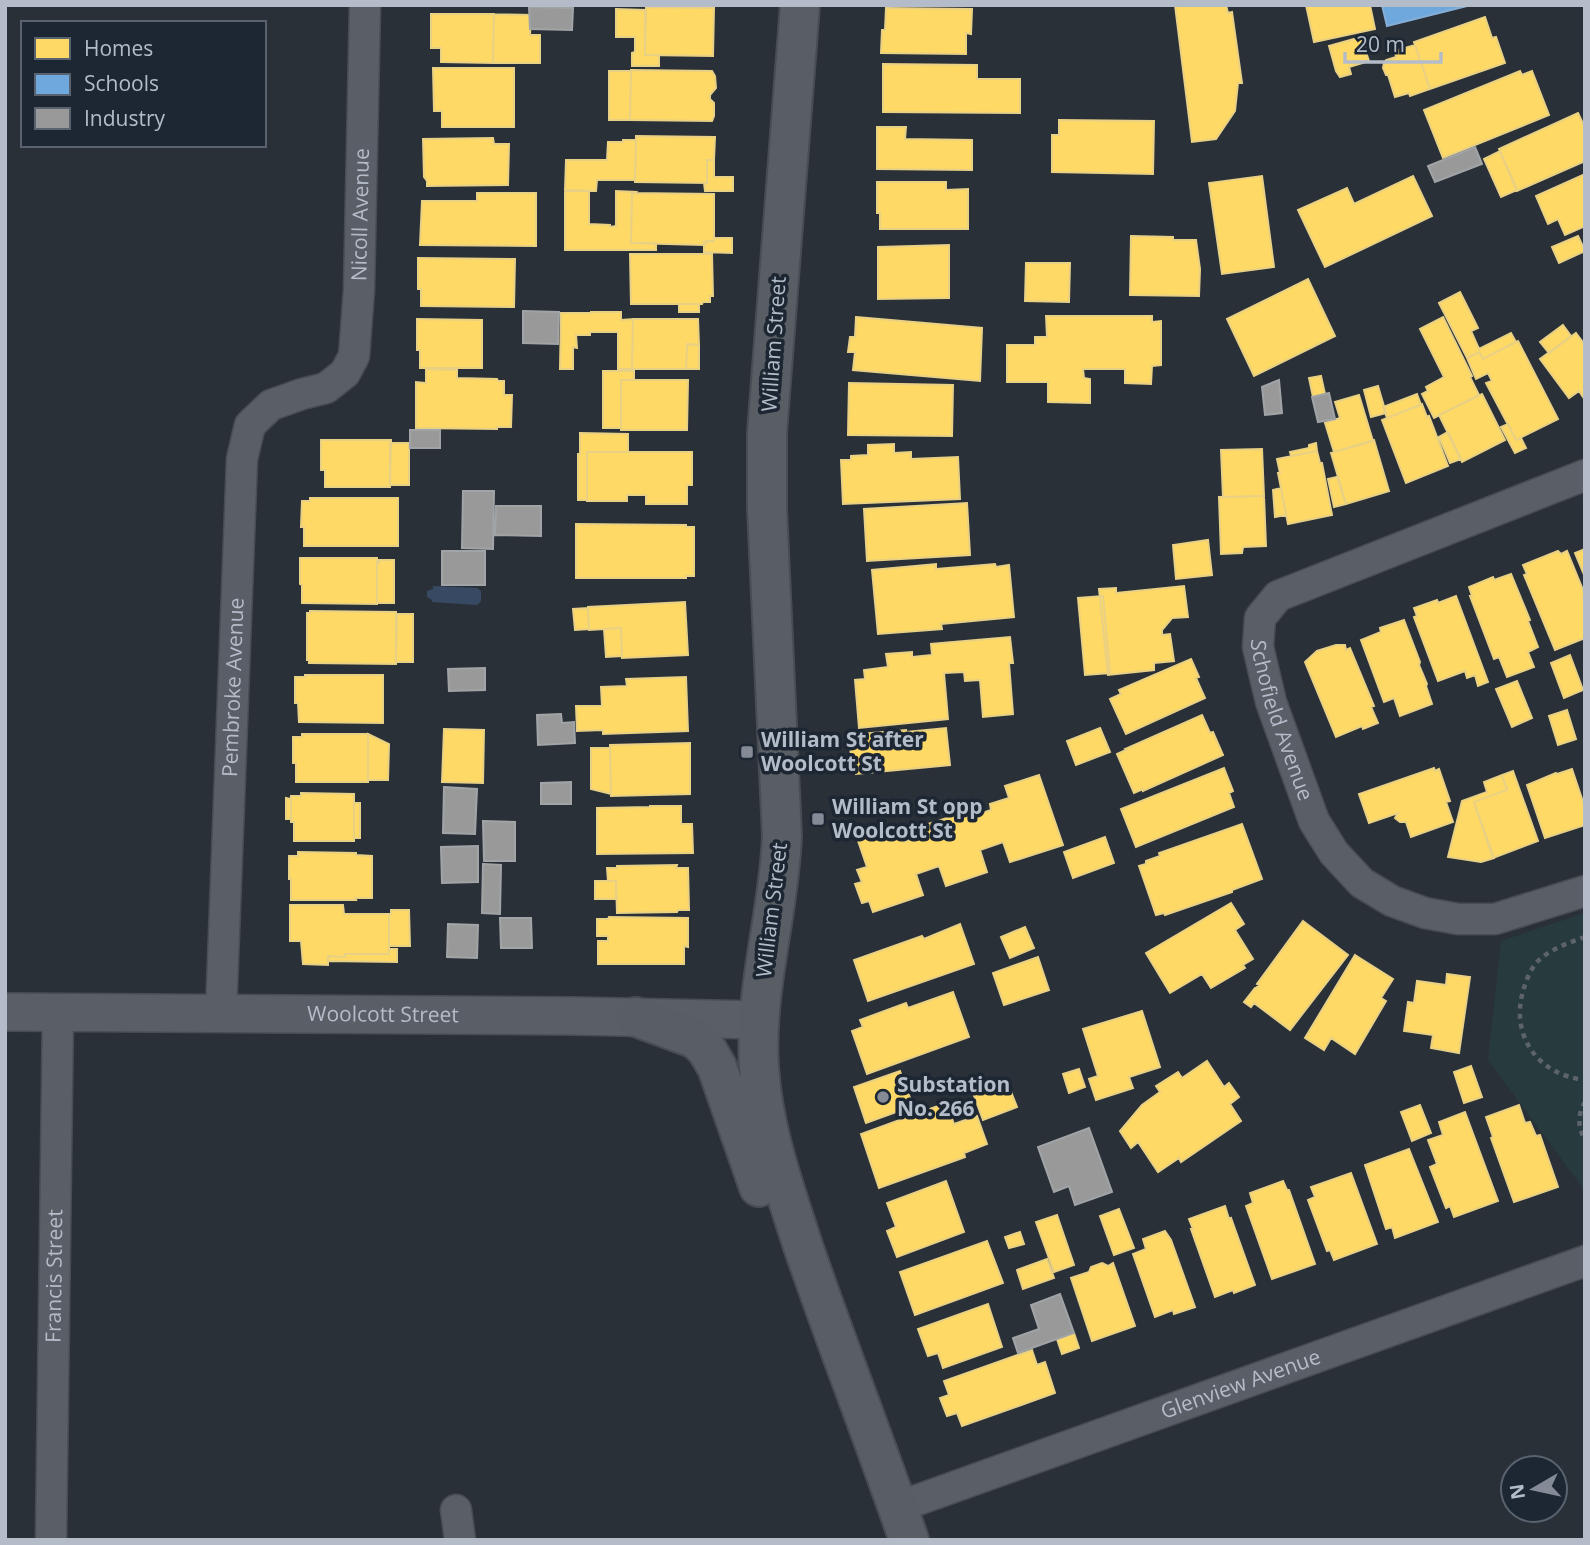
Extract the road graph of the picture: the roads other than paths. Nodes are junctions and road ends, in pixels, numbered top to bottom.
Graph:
1 (365, 5) edge
2 (800, 5) edge
3 (302, 394) joint
4 (1585, 475) edge
5 (1585, 891) edge
6 (5, 1012) edge
7 (58, 1012) junction
8 (221, 1013) junction
9 (636, 1017) junction
10 (759, 1020) junction
11 (1585, 1261) edge
12 (813, 1276) junction
13 (456, 1510) dead end
14 (903, 1523) edge
15 (51, 1540) edge
16 (460, 1540) edge

1 - 3 street, Nicoll Avenue
2 - 10 main road, William Street
3 - 8 street, Pembroke Avenue
4 - 5 street, Schofield Avenue
6 - 7 street, Woolcott Street
7 - 8 street, Woolcott Street
7 - 15 street, Francis Street
8 - 9 street, Woolcott Street
9 - 10 street, Woolcott Street
9 - 12 main road
10 - 12 main road, William Street
11 - 14 street, Glenview Avenue
12 - 14 main road, William Street
13 - 16 street

